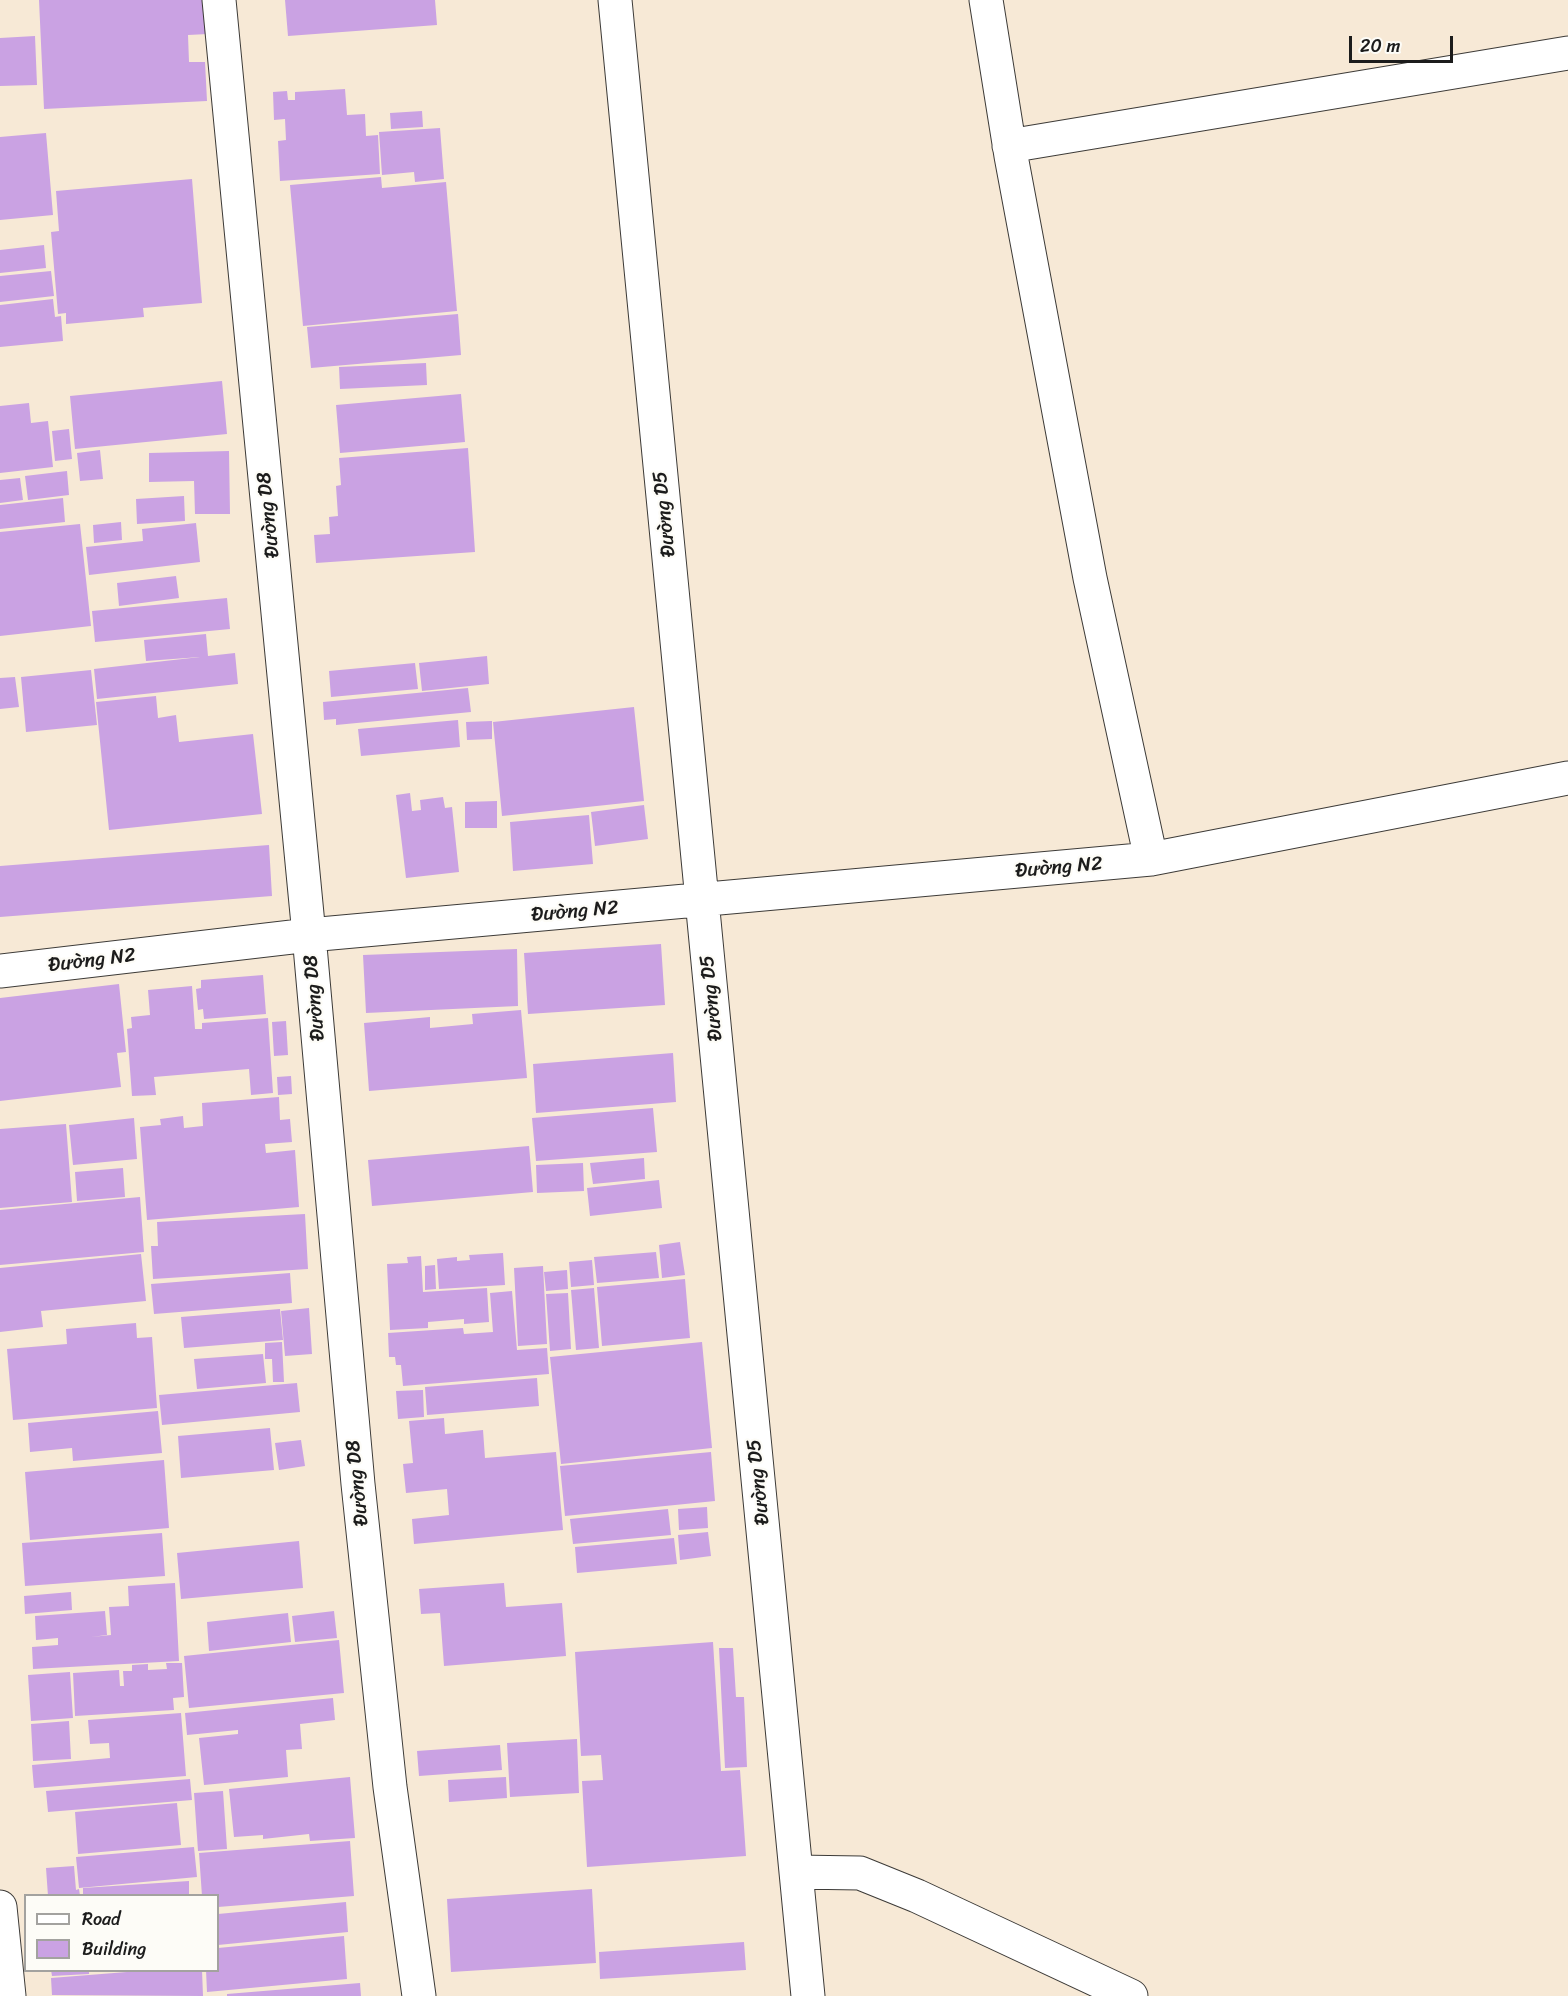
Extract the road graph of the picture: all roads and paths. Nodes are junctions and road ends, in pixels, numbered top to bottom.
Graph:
1 (219, 0) edge
2 (615, 0) edge
3 (986, 0) edge
4 (1568, 53) edge
5 (1009, 146) junction
6 (1568, 778) edge
7 (1151, 859) junction
8 (702, 901) junction
9 (309, 935) junction
10 (0, 971) edge
11 (796, 1872) junction
12 (0, 1906) edge
13 (9, 1996) edge
14 (419, 1996) edge
15 (808, 1996) edge
16 (1131, 1996) edge

1 - 9 street, Đường D8
2 - 8 street, Đường D5
3 - 5 street
4 - 5 street
5 - 7 street
6 - 7 street, Đường N2
7 - 8 street, Đường N2
8 - 9 street, Đường N2
8 - 11 street, Đường D5
9 - 10 street, Đường N2
9 - 14 street, Đường D8
11 - 15 street, Đường D5
11 - 16 street
12 - 13 street

